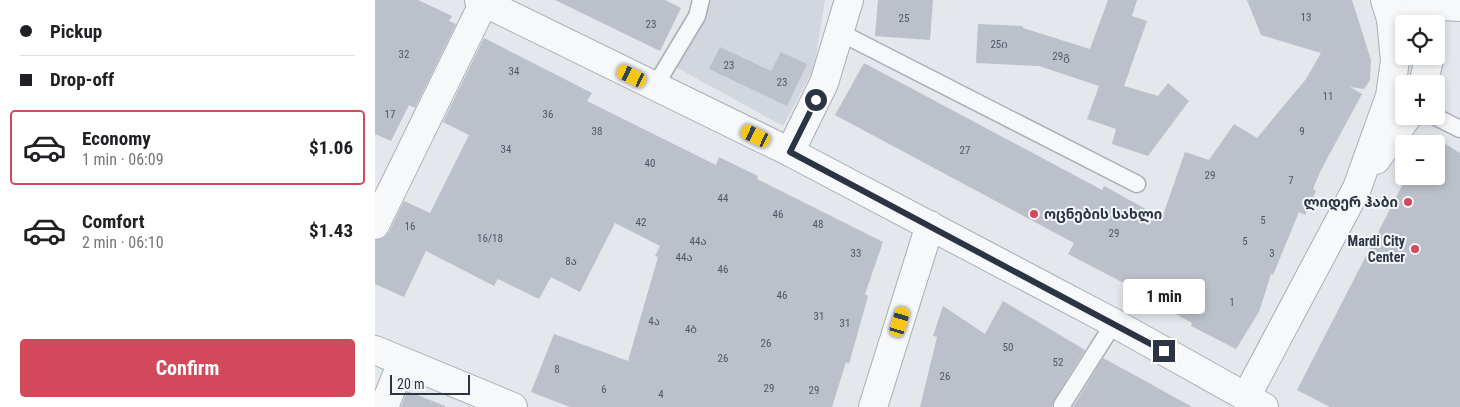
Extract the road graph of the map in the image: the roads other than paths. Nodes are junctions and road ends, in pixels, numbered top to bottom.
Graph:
1 (701, 0) edge
2 (849, 0) edge
3 (482, 1) edge
4 (1460, 7) edge
5 (1388, 9) edge
6 (1427, 10) edge
7 (841, 33) junction
8 (1396, 75) edge
9 (655, 86) junction
10 (1395, 103) edge
11 (1445, 122) edge
12 (1402, 125) edge
13 (1460, 129) edge
14 (790, 152) junction
15 (1137, 184) dead end
16 (1357, 188) junction
17 (375, 225) edge
18 (930, 225) junction
19 (1114, 323) junction
20 (375, 350) edge
21 (402, 362) junction
22 (1255, 402) edge
23 (1062, 405) dead end
24 (384, 407) edge
25 (513, 407) edge
26 (873, 407) edge

1 - 9 lane
2 - 7 street
3 - 9 street
3 - 17 street
4 - 6 street
5 - 6 street
5 - 8 street
7 - 14 street
7 - 15 lane
9 - 14 street
10 - 16 street
11 - 13 lane
12 - 16 street
14 - 18 street
16 - 22 street
18 - 19 street
18 - 26 street
19 - 22 street
19 - 23 lane
20 - 21 street
21 - 24 street
21 - 25 street

